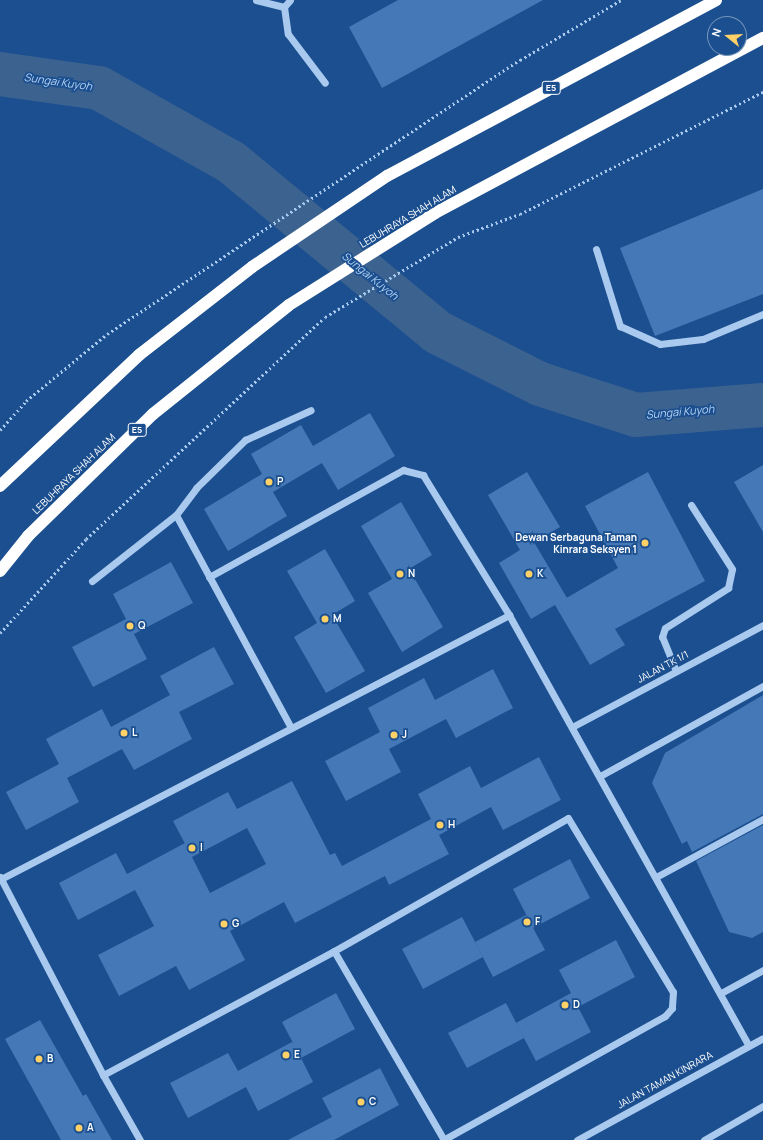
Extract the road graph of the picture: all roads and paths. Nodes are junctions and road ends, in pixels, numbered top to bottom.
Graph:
1 (256, 0) edge
2 (290, 0) edge
3 (621, 0) edge
4 (716, 0) edge
5 (284, 7) junction
6 (763, 38) edge
7 (326, 83) dead end
8 (763, 92) edge
9 (596, 249) dead end
10 (763, 314) edge
11 (311, 410) dead end
12 (0, 430) edge
13 (0, 486) edge
14 (691, 505) dead end
15 (176, 515) junction
16 (0, 571) edge
17 (209, 577) junction
18 (92, 581) dead end
19 (509, 615) junction
20 (763, 625) edge
21 (0, 633) edge
22 (676, 672) junction
23 (763, 686) edge
24 (572, 727) junction
25 (291, 728) junction
26 (600, 776) junction
27 (763, 819) edge
28 (656, 877) junction
29 (0, 878) edge
30 (334, 951) junction
31 (763, 970) edge
32 (721, 993) junction
33 (763, 1038) edge
34 (749, 1046) junction
35 (102, 1075) junction
36 (763, 1106) edge
37 (140, 1140) edge
38 (443, 1140) edge
39 (577, 1140) edge
40 (704, 1140) edge

1 - 5 street
2 - 5 street
3 - 12 path
4 - 13 highway, E5
5 - 7 street
6 - 16 highway, LEBUHRAYA SHAH ALAM / E5
8 - 21 path
9 - 10 street
11 - 15 street
14 - 22 street
15 - 17 street
15 - 18 street
17 - 19 street
17 - 25 street
19 - 24 street
19 - 25 street
20 - 22 street, JALAN TK 1/1
22 - 24 street, JALAN TK 1/1
23 - 26 street
24 - 26 street
25 - 29 street
26 - 28 street
27 - 28 street
28 - 32 street
29 - 35 street
30 - 35 street
30 - 38 street
30 - 38 street
31 - 32 street
32 - 34 street
33 - 34 street, JALAN TAMAN KINRARA
34 - 39 street, JALAN TAMAN KINRARA
35 - 37 street
36 - 40 street

